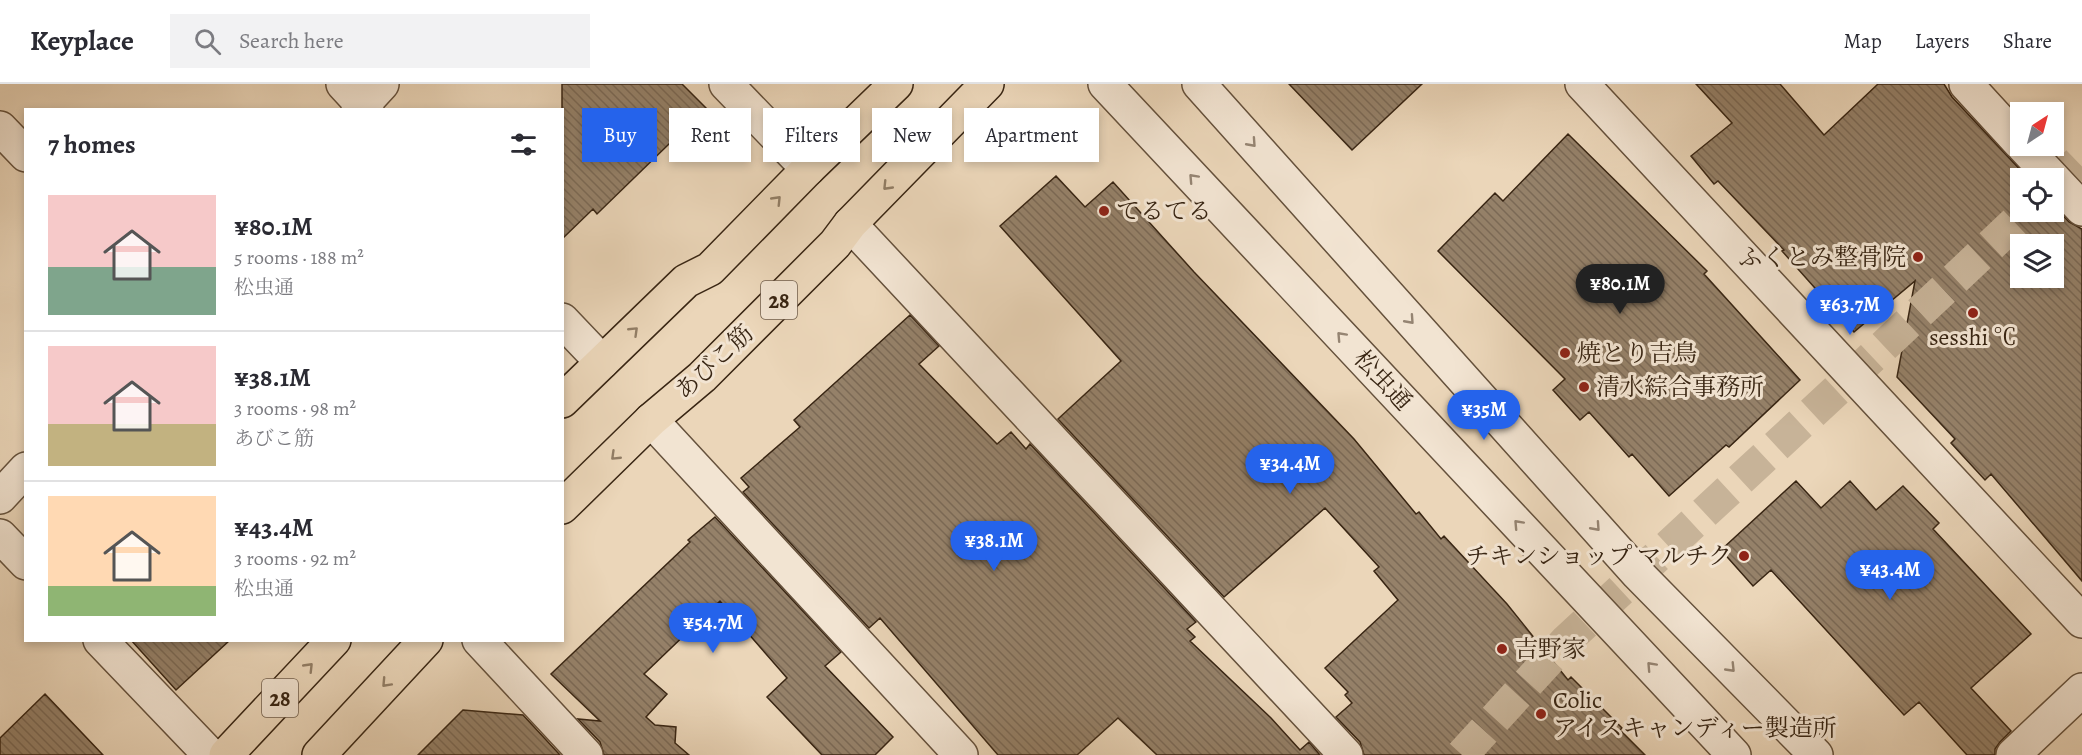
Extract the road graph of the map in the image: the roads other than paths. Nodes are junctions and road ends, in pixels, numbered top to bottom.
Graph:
1 (726, 84) edge
2 (896, 84) edge
3 (987, 84) edge
4 (1105, 84) edge
5 (1199, 84) edge
6 (1582, 84) edge
7 (1966, 84) edge
8 (0, 128) edge
9 (2010, 131) edge
10 (24, 153) edge
11 (2033, 156) edge
12 (808, 169) junction
13 (2082, 209) edge
14 (850, 224) junction
15 (564, 322) edge
16 (602, 362) junction
17 (564, 399) edge
18 (651, 420) junction
19 (24, 471) edge
20 (0, 497) edge
21 (564, 505) edge
22 (0, 536) edge
23 (24, 561) edge
24 (2082, 621) edge
25 (102, 642) edge
26 (332, 642) edge
27 (424, 642) edge
28 (480, 642) edge
29 (2082, 690) edge
30 (210, 755) edge
31 (226, 755) edge
32 (319, 755) edge
33 (586, 755) edge
34 (961, 755) edge
35 (1346, 755) edge
36 (1734, 755) edge
37 (1816, 755) edge
38 (2013, 755) edge

1 - 12 street
2 - 12 main road
3 -> 14 main road, あびこ筋 / 28
36 -> 4 street, 松虫通
5 -> 37 street
6 - 24 street
7 - 9 street
8 - 10 street
11 - 13 street
16 -> 12 main road
14 - 18 main road, あびこ筋 / 28
14 - 35 street
15 - 16 street
16 - 17 main road
18 -> 21 main road, あびこ筋 / 28
18 - 34 street
19 - 20 street
22 - 23 street
25 - 30 street
31 -> 26 main road, 28
27 -> 32 main road
28 - 33 street
29 - 38 street

